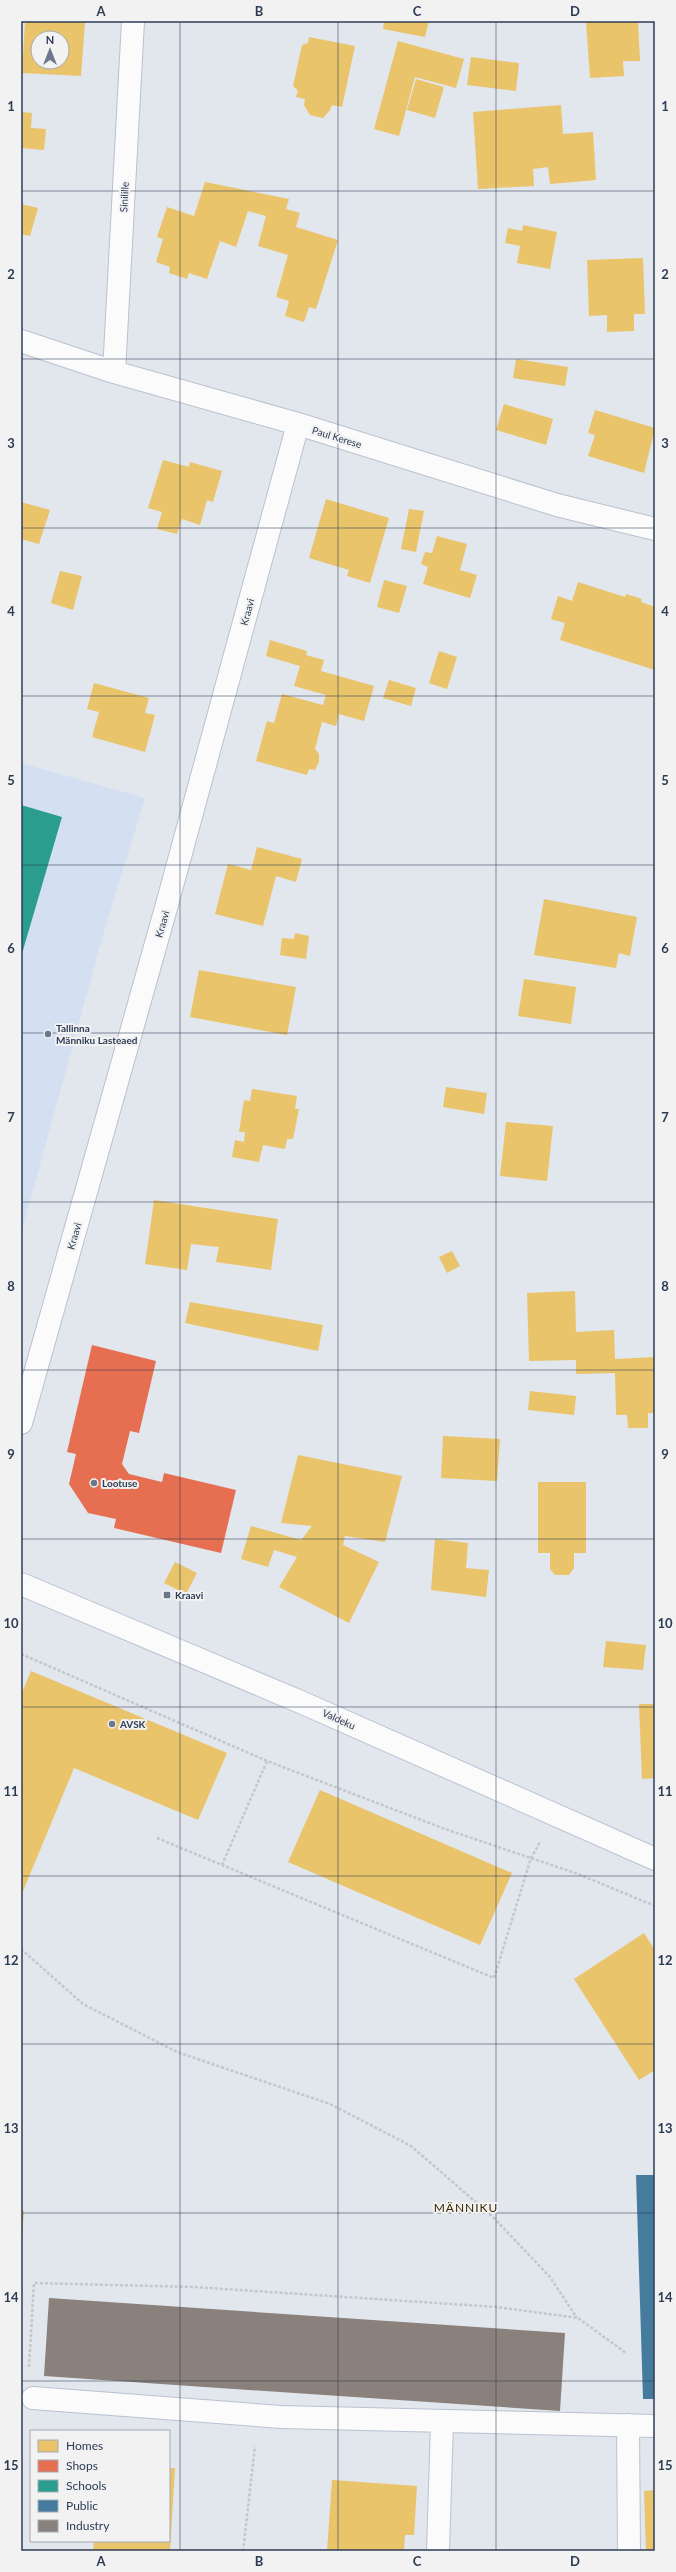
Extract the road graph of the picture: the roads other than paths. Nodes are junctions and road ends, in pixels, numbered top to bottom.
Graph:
1 (133, 21) edge
2 (21, 341) edge
3 (114, 372) junction
4 (298, 424) junction
5 (655, 528) edge
6 (21, 1423) edge
7 (21, 1584) edge
8 (655, 1859) edge
9 (33, 2398) road end
10 (442, 2422) junction
11 (628, 2425) junction
12 (655, 2426) edge
13 (438, 2551) edge
14 (629, 2551) edge

1 - 3 street, Sinilille
2 - 3 street, Paul Kerese
3 - 4 street, Paul Kerese
4 - 5 street, Paul Kerese
4 - 6 street, Kraavi
7 - 8 street, Valdeku
9 - 10 street
10 - 11 street
10 - 13 street
11 - 12 street
11 - 14 street

